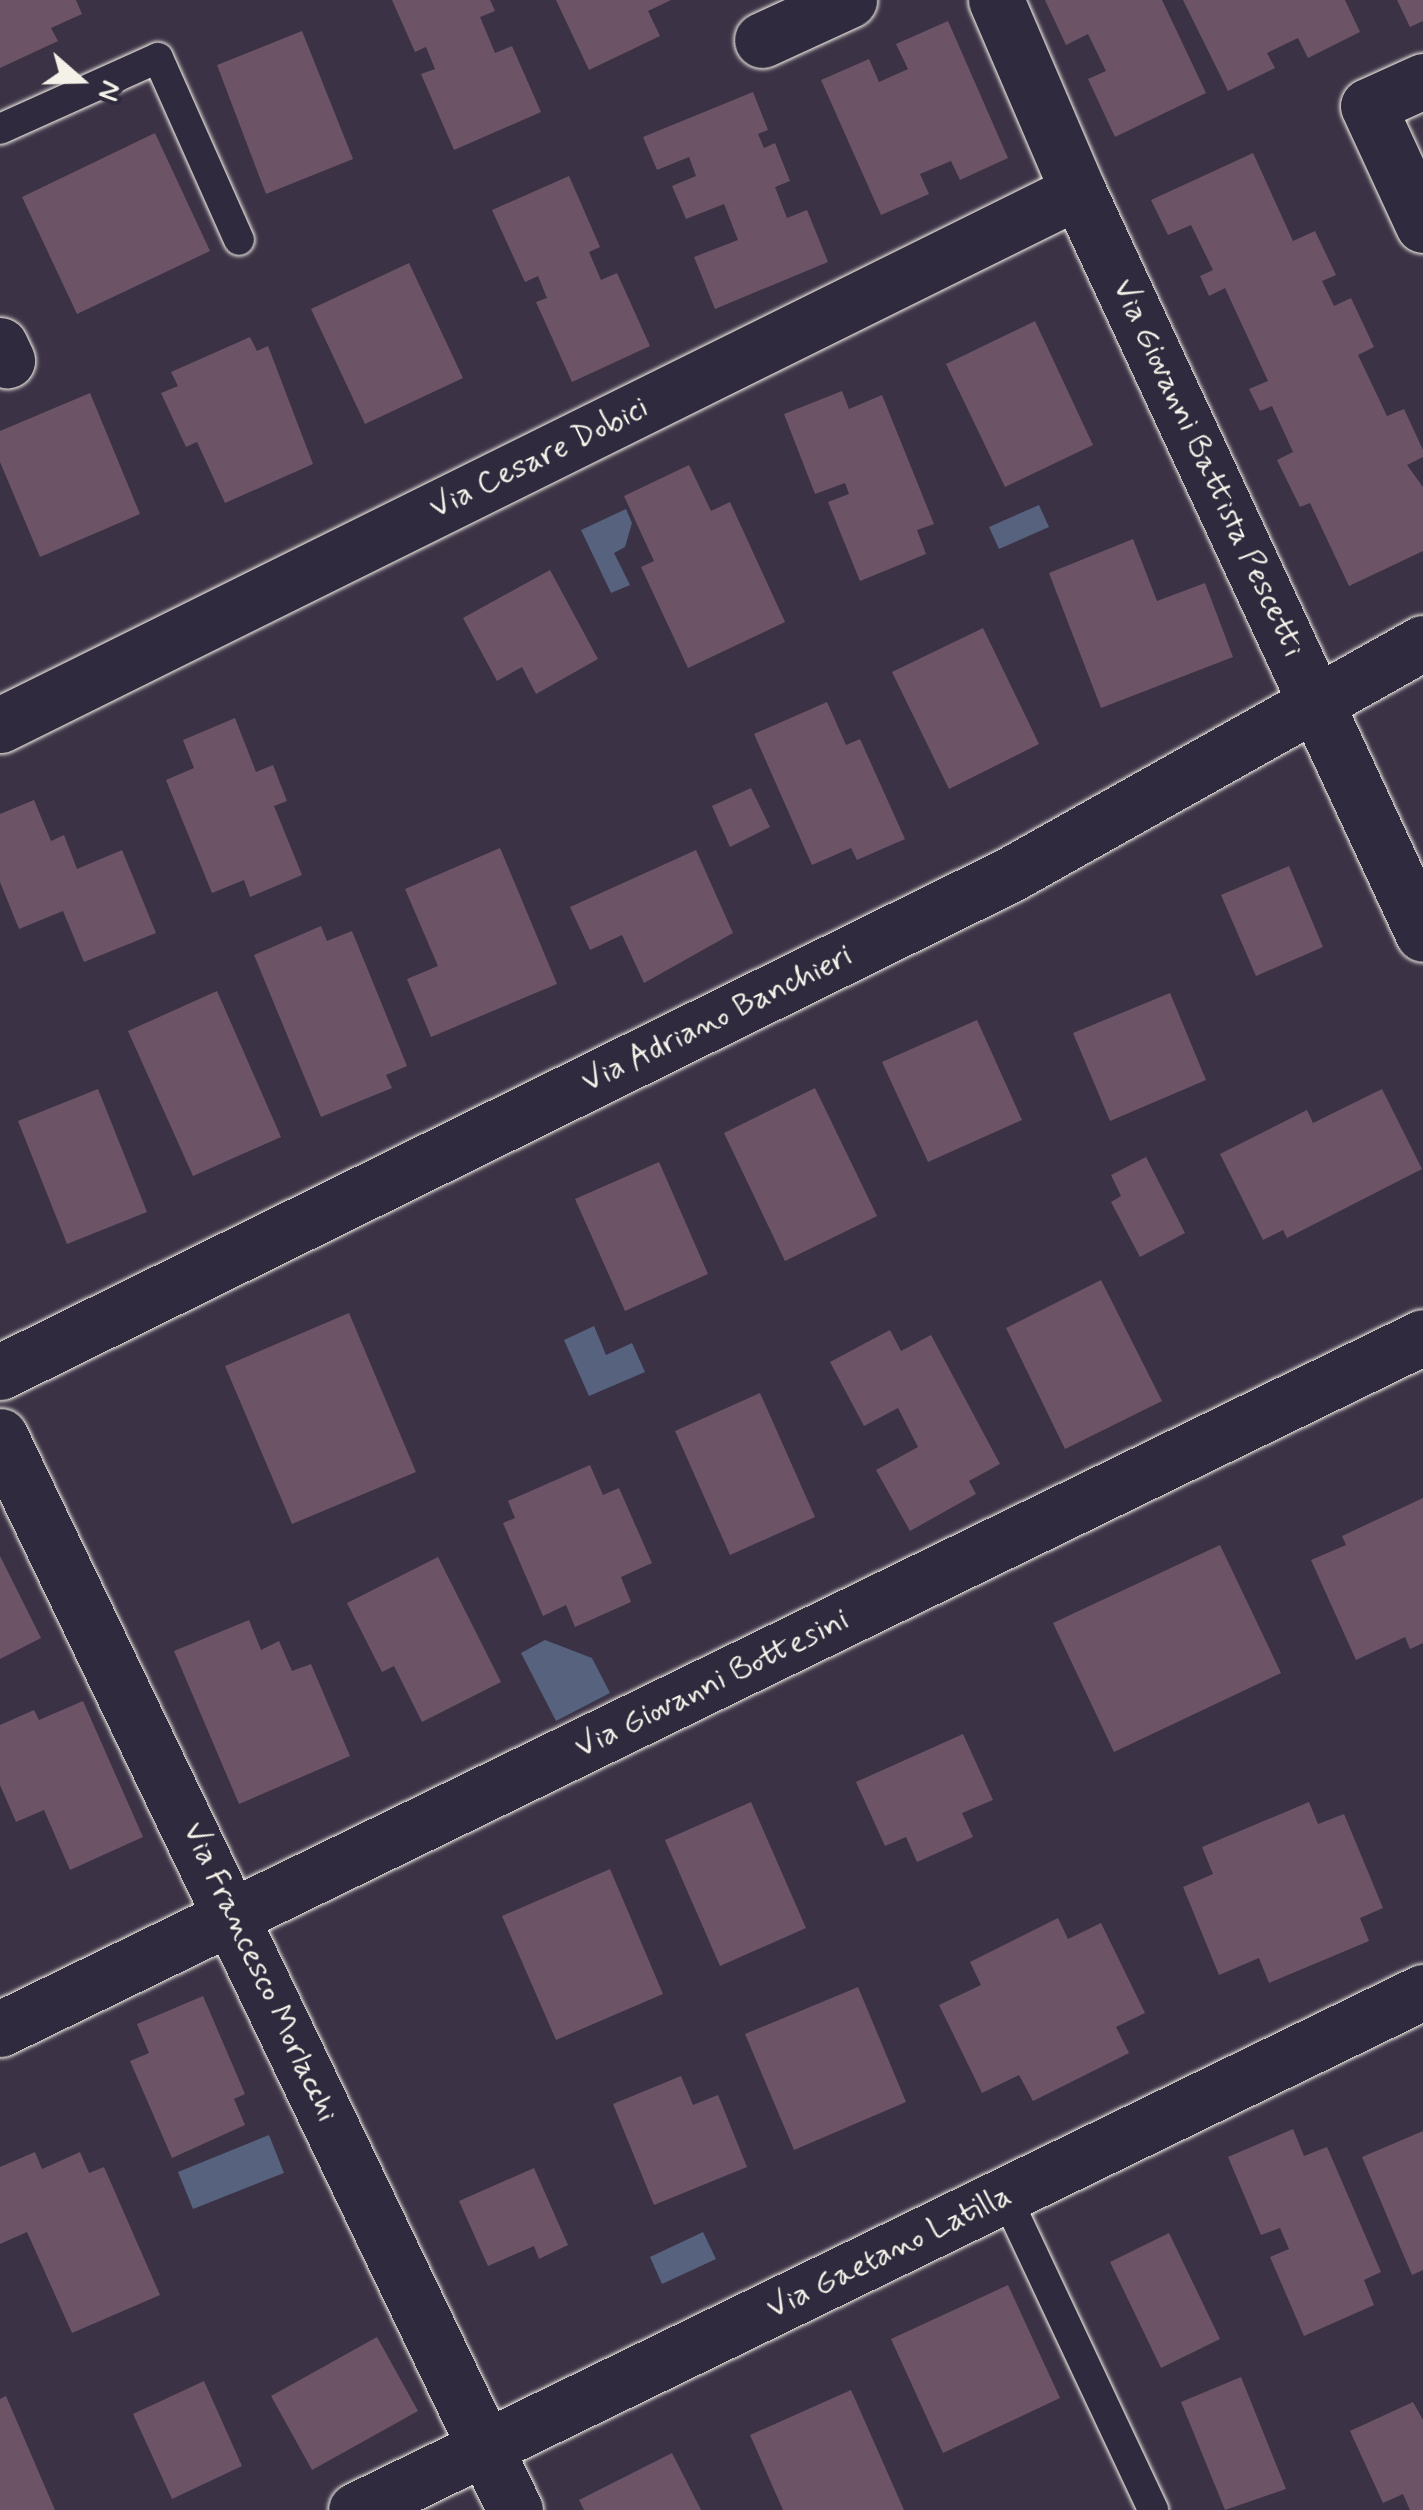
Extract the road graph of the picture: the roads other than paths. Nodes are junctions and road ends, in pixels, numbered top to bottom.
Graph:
1 (850, 0) edge
2 (996, 0) edge
3 (762, 40) dead end
4 (1423, 82) edge
5 (0, 130) edge
6 (1078, 191) junction
7 (1423, 225) edge
8 (239, 240) dead end
9 (1423, 643) edge
10 (1319, 703) junction
11 (0, 725) edge
12 (1423, 934) edge
13 (1423, 1337) edge
14 (0, 1372) edge
15 (0, 1436) edge
16 (235, 1916) junction
17 (1423, 1992) edge
18 (0, 2029) edge
19 (1006, 2195) junction
20 (485, 2448) junction
21 (356, 2510) edge
22 (515, 2510) edge
23 (1153, 2510) edge

1 - 3 street
2 - 6 street, Via Giovanni Battista Pescetti
4 - 7 street
5 - 8 lane
6 - 10 street, Via Giovanni Battista Pescetti
6 - 11 street, Via Cesare Dobici
9 - 10 street, Via Adriano Banchieri
10 - 12 street, Via Giovanni Battista Pescetti
10 - 14 street, Via Adriano Banchieri
13 - 16 street, Via Giovanni Bottesini
15 - 16 street, Via Francesco Morlacchi
16 - 18 street, Via Giovanni Bottesini
16 - 20 street, Via Francesco Morlacchi
17 - 19 street, Via Gaetano Latilla
19 - 20 street, Via Gaetano Latilla
19 - 23 lane
20 - 21 street, Via Gaetano Latilla
20 - 22 street, Via Francesco Morlacchi

